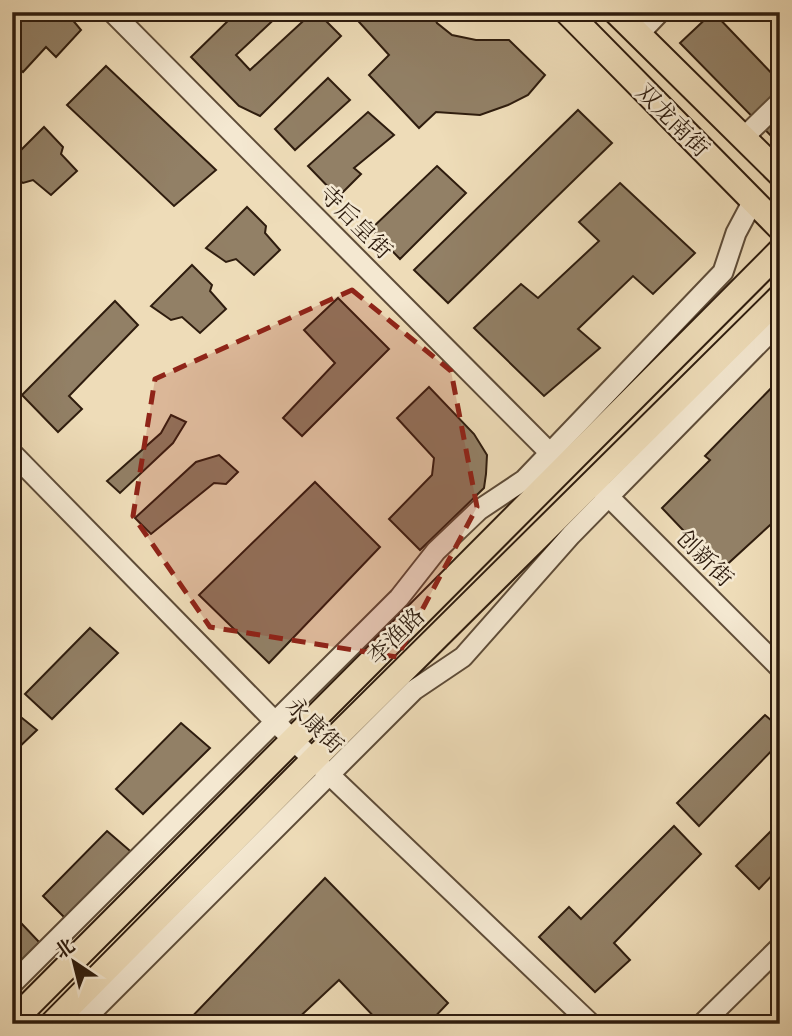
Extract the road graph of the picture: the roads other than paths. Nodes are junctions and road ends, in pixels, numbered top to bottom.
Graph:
1 (112, 12) edge
2 (567, 12) edge
3 (616, 12) edge
4 (660, 12) edge
5 (638, 35) junction
6 (780, 102) edge
7 (743, 138) junction
8 (780, 174) edge
9 (753, 201) junction
10 (780, 228) edge
11 (780, 251) edge
12 (780, 297) edge
13 (780, 322) edge
14 (12, 453) edge
15 (557, 460) junction
16 (602, 490) junction
17 (780, 668) edge
18 (276, 722) junction
19 (293, 740) junction
20 (322, 767) junction
21 (780, 947) edge
22 (12, 984) edge
23 (12, 1022) edge
24 (52, 1024) edge
25 (80, 1024) edge
26 (591, 1024) edge
27 (702, 1024) edge

1 - 15 street, 寺后皇街
2 - 9 main road, 双龙南街
3 - 5 main road, 双龙南街
4 - 5 street
5 - 7 main road, 双龙南街
6 - 7 street
7 - 8 main road, 双龙南街
9 - 10 main road, 双龙南街
9 - 15 street
11 - 15 main road, 李渔路
12 - 16 main road, 李渔路
13 - 16 street
14 - 18 street, 永康街
15 - 18 street
15 - 19 main road, 李渔路
16 - 17 street, 创新街
16 - 20 main road, 李渔路
18 - 19 street, 永康街
18 - 22 street
19 - 20 street, 永康街
19 - 23 main road, 李渔路
20 - 24 main road, 李渔路
20 - 25 street
20 - 26 street, 永康街
21 - 27 street

